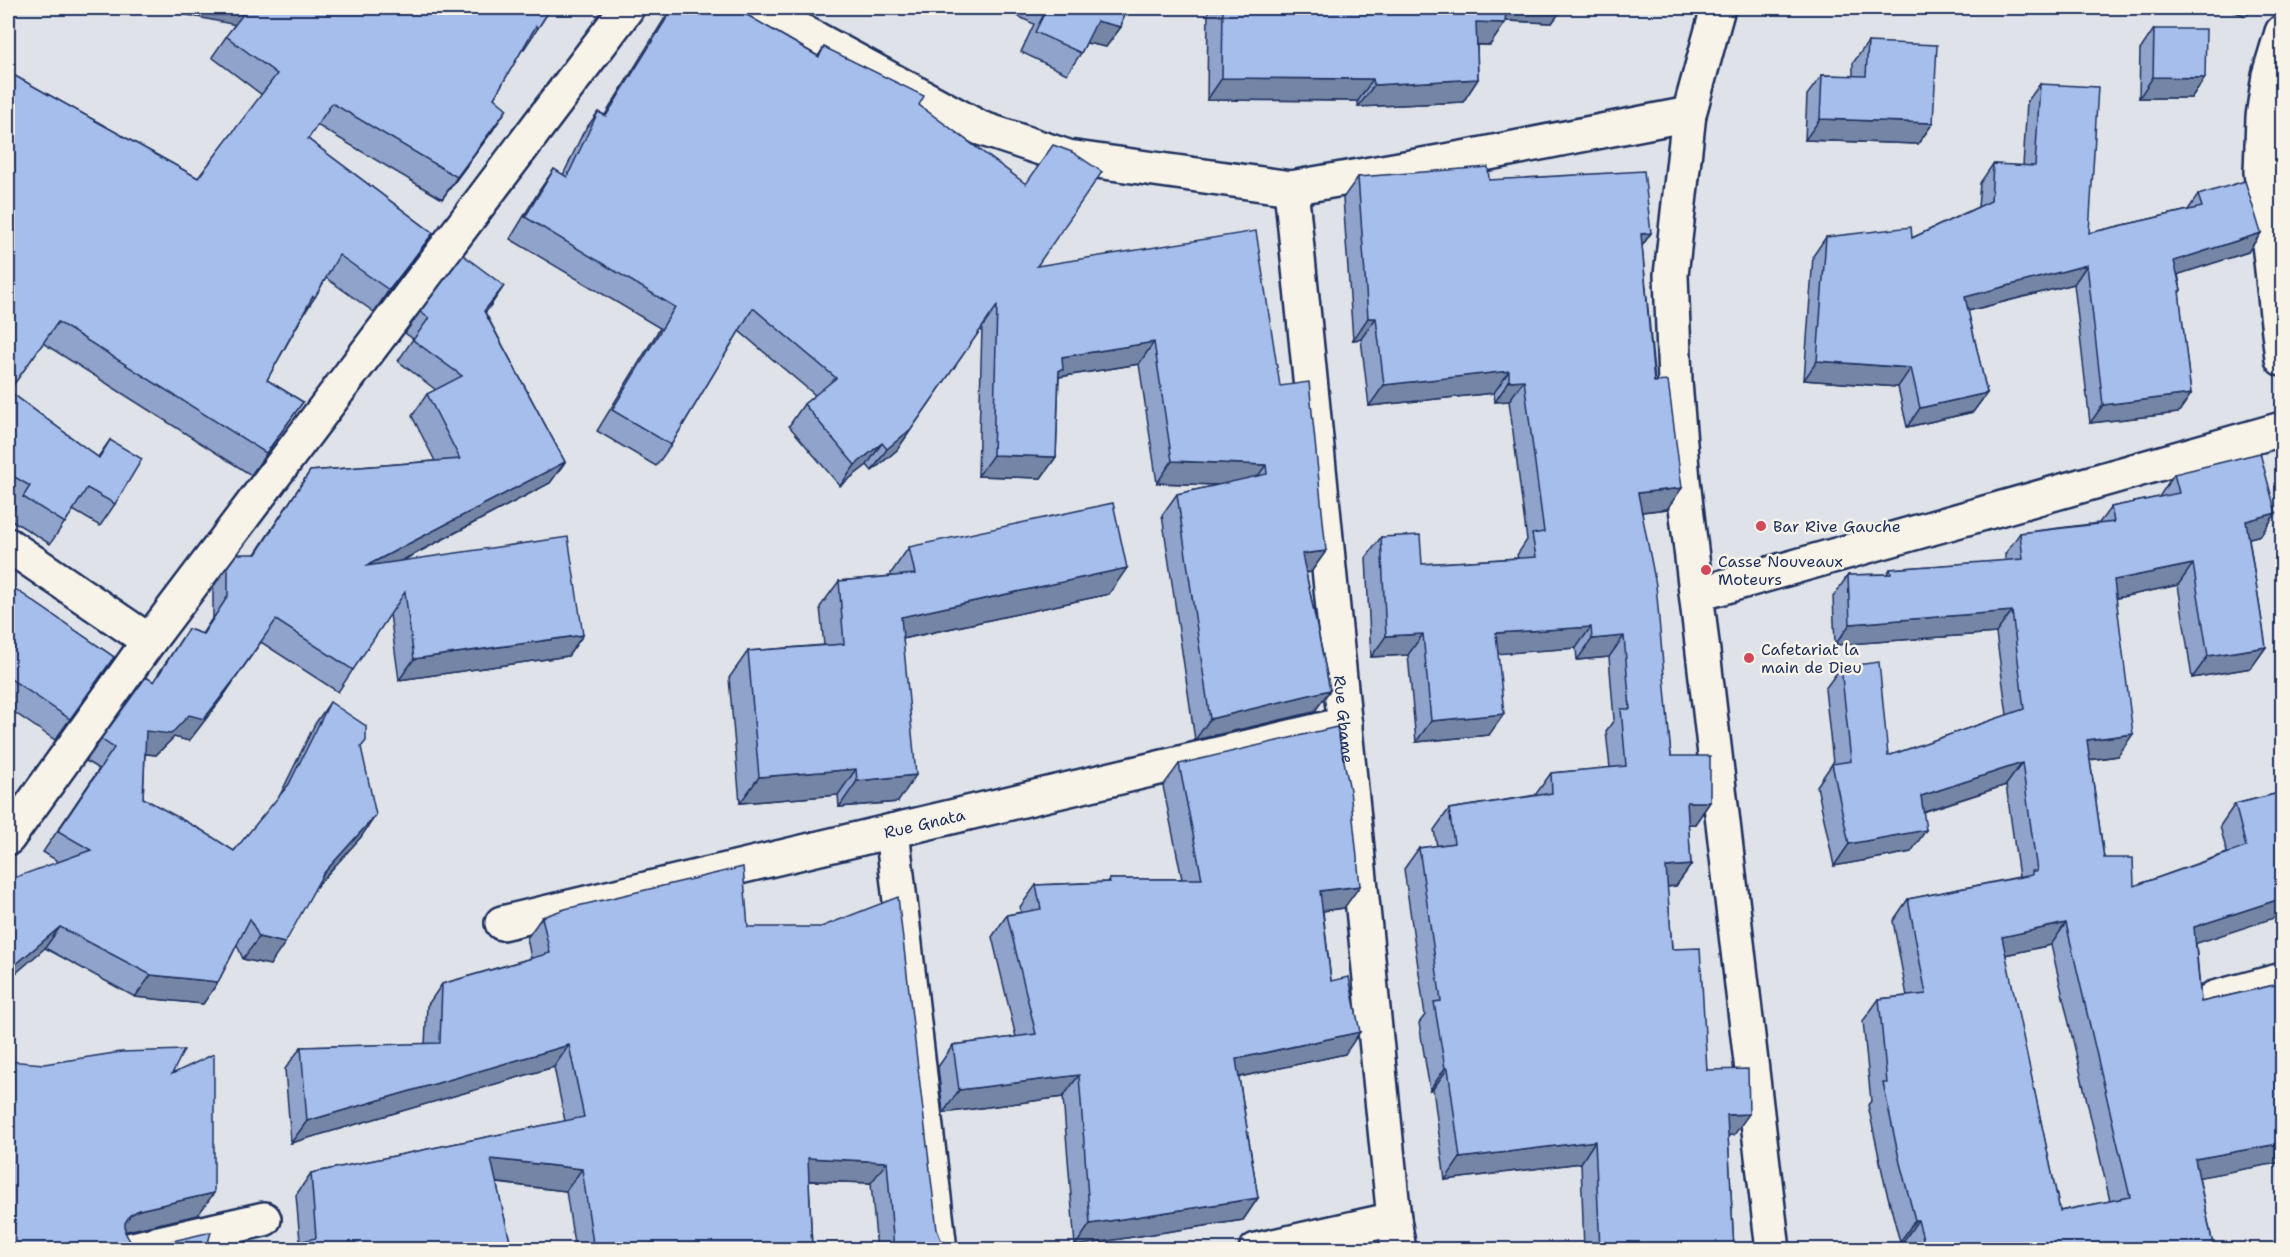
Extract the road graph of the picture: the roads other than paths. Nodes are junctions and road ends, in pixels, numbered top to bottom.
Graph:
1 (627, 8) edge
2 (759, 8) edge
3 (1718, 8) edge
4 (2283, 32) edge
5 (1689, 114) junction
6 (1291, 188) junction
7 (2283, 359) edge
8 (2283, 429) edge
9 (8, 545) edge
10 (1698, 594) junction
11 (149, 641) junction
12 (1345, 724) junction
13 (892, 831) junction
14 (8, 838) edge
15 (502, 923) dead end
16 (2283, 980) edge
17 (2214, 998) edge
18 (264, 1219) dead end
19 (1396, 1234) edge
20 (128, 1250) edge
21 (940, 1250) edge
22 (1256, 1250) edge
23 (1773, 1250) edge

1 - 11 street
2 - 6 street
3 - 5 street
4 - 7 street
5 - 6 street
5 - 10 street
6 - 12 street, Rue Gbame
8 - 10 street
9 - 11 street
10 - 23 street
11 - 14 street
12 - 13 street, Rue Gnata
12 - 19 street, Rue Gbame
13 - 15 street, Rue Gnata
13 - 21 street
16 - 17 street
18 - 20 street
19 - 22 street

